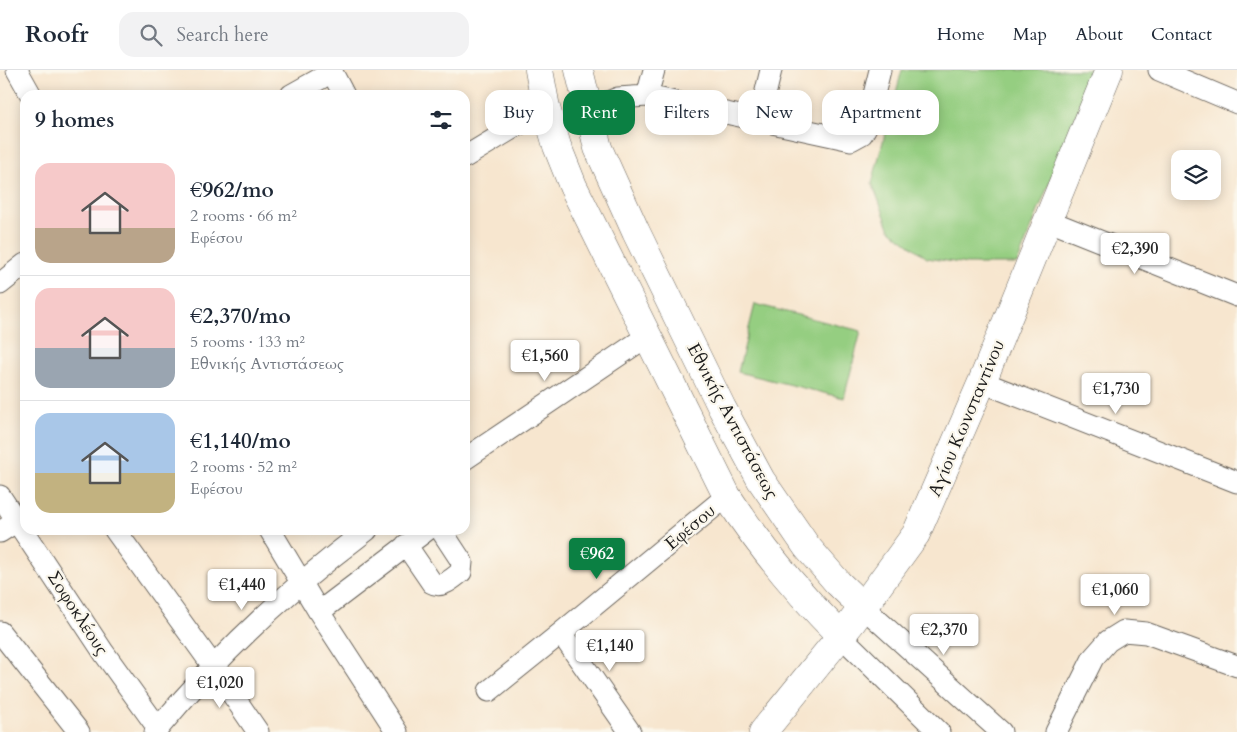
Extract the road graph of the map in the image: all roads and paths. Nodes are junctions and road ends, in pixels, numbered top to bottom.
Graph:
1 (17, 70) edge
2 (539, 70) edge
3 (579, 70) edge
4 (654, 70) edge
5 (771, 70) edge
6 (880, 70) edge
7 (1109, 70) edge
8 (1159, 70) edge
9 (332, 71) edge
10 (29, 90) edge
11 (300, 90) edge
12 (342, 90) edge
13 (543, 90) edge
14 (584, 90) edge
15 (649, 90) edge
16 (766, 90) edge
17 (1237, 103) edge
18 (553, 132) edge
19 (812, 132) edge
20 (501, 135) edge
21 (595, 135) edge
22 (470, 154) edge
23 (1047, 220) junction
24 (20, 268) edge
25 (0, 284) edge
26 (1237, 296) edge
27 (646, 337) junction
28 (982, 382) junction
29 (470, 457) edge
30 (1237, 482) edge
31 (0, 496) edge
32 (727, 496) junction
33 (8, 526) edge
34 (119, 535) edge
35 (273, 535) edge
36 (360, 535) edge
37 (420, 535) edge
38 (444, 535) edge
39 (406, 545) junction
40 (302, 582) junction
41 (863, 607) junction
42 (318, 612) junction
43 (0, 632) edge
44 (562, 634) junction
45 (841, 636) junction
46 (213, 666) junction
47 (1237, 666) edge
48 (489, 691) dead end
49 (156, 730) edge
50 (79, 732) edge
51 (258, 732) edge
52 (398, 732) edge
53 (630, 732) edge
54 (763, 732) edge
55 (939, 732) edge
56 (1001, 732) edge
57 (1056, 732) edge

1 - 10 street
2 - 13 main road
3 - 14 main road, Εθνικής Αντιστάσεως
4 - 15 street
5 - 16 street
6 - 19 street
7 - 23 main road, Αγίου Κωνσταντίνου
8 - 17 street
9 - 11 street
9 - 12 street
18 - 27 main road
20 - 22 street
21 - 41 main road, Εθνικής Αντιστάσεως
23 - 26 street
23 - 28 main road, Αγίου Κωνσταντίνου
24 - 25 street
27 - 29 street
27 - 32 main road
28 - 30 street
28 - 41 main road, Αγίου Κωνσταντίνου
31 - 33 street, Σοφοκλέους
32 - 44 street, Εφέσου
32 - 45 main road
33 - 49 street, Σοφοκλέους
34 - 46 street
35 - 40 street
36 - 40 street
37 - 39 street
38 - 39 street
39 - 42 street
40 - 42 street
40 - 46 street
41 - 45 main road, Αγίου Κωνσταντίνου
41 - 56 street, Εθνικής Αντιστάσεως
42 - 52 street
43 - 50 street
44 - 48 street, Εφέσου
44 - 53 street
45 - 54 main road, Αγίου Κωνσταντίνου
45 - 55 street
46 - 49 street
46 - 51 street
47 - 57 street

